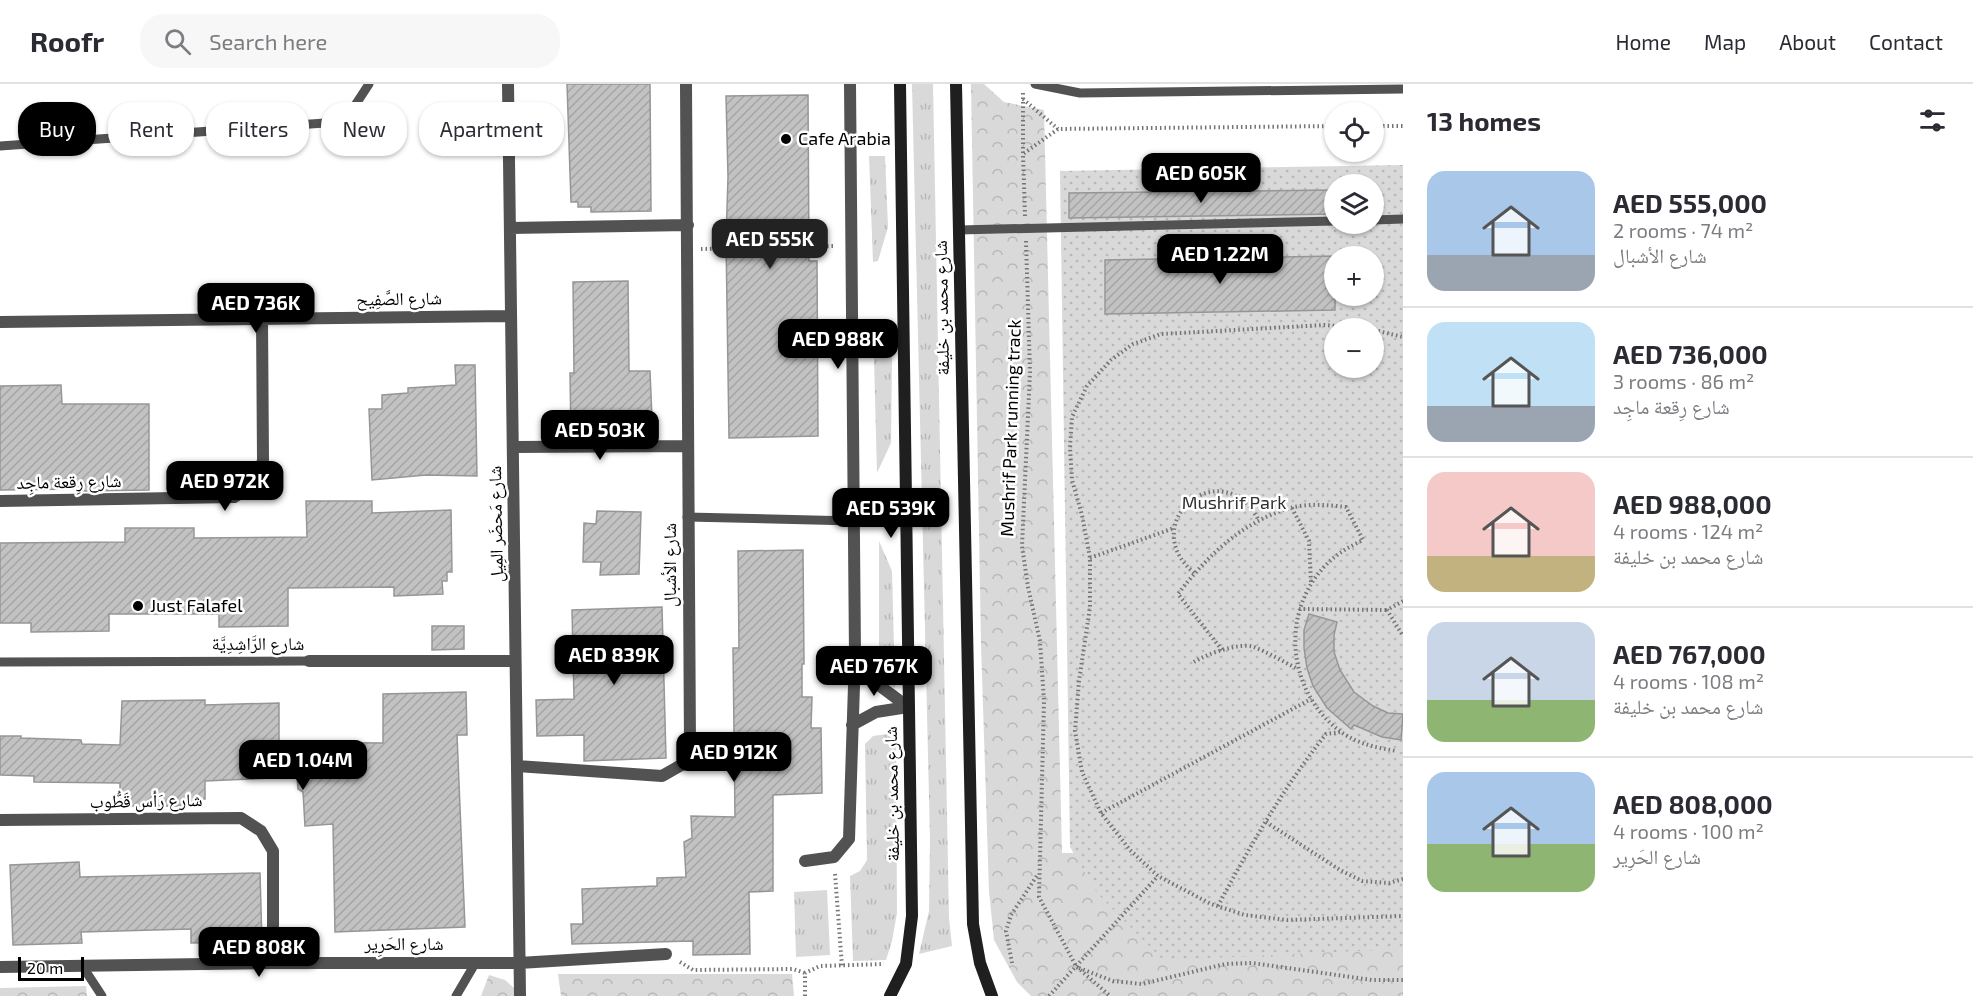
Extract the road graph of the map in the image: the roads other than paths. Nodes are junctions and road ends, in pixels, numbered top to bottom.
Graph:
1 (369, 84) edge
2 (508, 84) edge
3 (686, 84) edge
4 (850, 84) edge
5 (900, 84) edge
6 (956, 84) edge
7 (1035, 84) edge
8 (1079, 88) edge
9 (1403, 89) edge
10 (0, 146) edge
11 (1403, 219) edge
12 (1384, 220) edge
13 (1324, 221) edge
14 (688, 225) junction
15 (510, 228) junction
16 (959, 230) junction
17 (511, 315) junction
18 (262, 319) junction
19 (0, 321) edge
20 (688, 446) junction
21 (513, 447) junction
22 (0, 501) edge
23 (687, 517) junction
24 (854, 521) junction
25 (855, 655) junction
26 (515, 661) junction
27 (0, 662) edge
28 (309, 662) joint
29 (908, 707) junction
30 (852, 725) junction
31 (517, 766) junction
32 (0, 820) edge
33 (806, 861) dead end
34 (666, 954) road end
35 (476, 962) junction
36 (273, 963) junction
37 (519, 963) junction
38 (0, 967) edge
39 (82, 967) junction
40 (102, 996) edge
41 (456, 996) edge
42 (520, 996) edge
43 (890, 996) edge
44 (992, 996) edge

1 - 10 lane
2 - 15 street, شارع مَحضَر المِيل
3 - 14 street, شارع الأشبال
4 - 24 street
5 - 29 main road, شارع محمد بن خليفة
6 - 16 main road, شارع محمد بن خليفة
7 - 8 lane
8 - 9 lane
11 - 12 lane
13 - 16 lane
14 - 15 street
14 - 20 street, شارع الأشبال
15 - 17 street, شارع مَحضَر المِيل
16 - 44 main road, شارع محمد بن خليفة
17 - 18 street, شارع الصَّفِيح
17 - 21 street, شارع مَحضَر المِيل
18 - 19 street, شارع الصَّفِيح
18 - 22 street, شارع رِقعة ماجِد
20 - 21 street
20 - 23 street, شارع الأشبال
21 - 26 street, شارع مَحضَر المِيل
23 - 24 lane
23 - 31 street, شارع الأشبال
24 - 25 street
25 - 29 street
25 - 30 street
26 - 28 street, شارع الرَّاشِدِيَّة
26 - 31 street, شارع مَحضَر المِيل
27 - 28 lane, شارع الرَّاشِدِيَّة
29 - 30 street
29 - 43 main road, شارع محمد بن خليفة
30 - 33 street
31 - 37 street, شارع مَحضَر المِيل
32 - 36 street, شارع رَأس قَطُّوب
34 - 37 street
35 - 36 street, شارع الحَرِير
35 - 37 street, شارع الحَرِير
35 - 41 lane
36 - 39 street, شارع الحَرِير
37 - 42 street, شارع مَحضَر المِيل
38 - 39 street, شارع الحَرِير
39 - 40 lane

